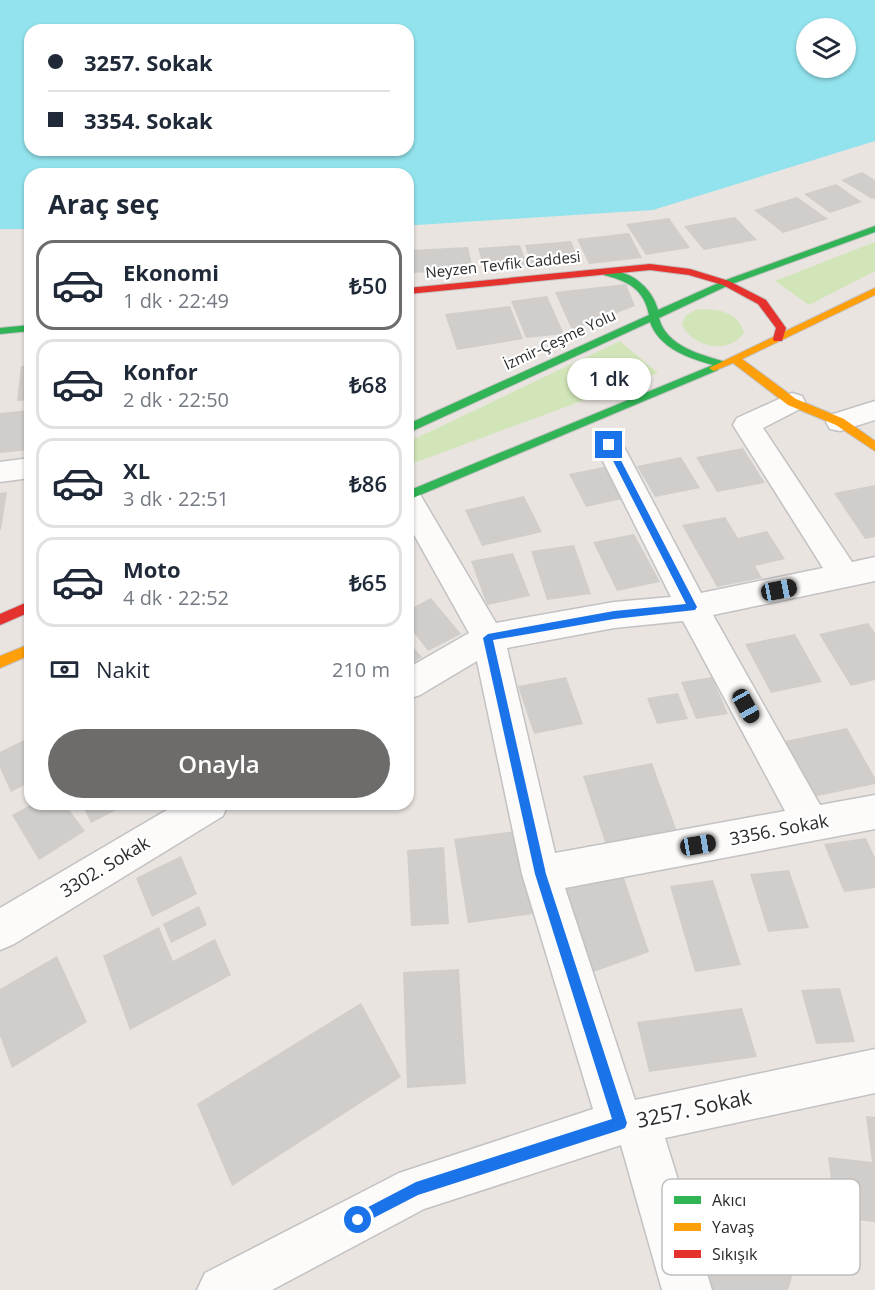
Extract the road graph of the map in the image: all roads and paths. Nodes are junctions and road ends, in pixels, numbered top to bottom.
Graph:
1 (875, 229) edge
2 (602, 272) junction
3 (726, 283) junction
4 (414, 290) edge
5 (875, 291) edge
6 (654, 315) junction
7 (24, 329) edge
8 (0, 331) edge
9 (778, 339) junction
10 (728, 362) junction
11 (792, 402) junction
12 (875, 410) edge
13 (840, 423) junction
14 (414, 426) edge
15 (609, 445) dead end
16 (875, 447) edge
17 (24, 469) edge
18 (0, 472) edge
19 (414, 494) edge
20 (414, 508) edge
21 (860, 573) edge
22 (692, 607) junction
23 (24, 609) edge
24 (0, 620) edge
25 (488, 638) junction
26 (24, 652) edge
27 (0, 662) edge
28 (414, 681) edge
29 (200, 810) edge
30 (875, 812) edge
31 (811, 824) junction
32 (541, 874) junction
33 (0, 930) edge
34 (875, 1071) edge
35 (629, 1123) junction
36 (662, 1218) edge
37 (682, 1275) edge
38 (222, 1290) edge
39 (687, 1290) edge

1 - 3 main road, İzmir-Çeşme Yolu
2 - 3 main road, Neyzen Tevfik Caddesi
2 - 4 main road, Neyzen Tevfik Caddesi
2 - 6 main road
3 - 6 main road, İzmir-Çeşme Yolu
3 - 9 main road, Neyzen Tevfik Caddesi
5 - 9 main road
6 - 10 main road
6 - 14 main road, İzmir-Çeşme Yolu
7 - 8 main road
9 - 10 main road
10 - 11 main road
10 - 19 main road
11 - 13 main road
11 - 21 street
12 - 13 street
13 - 16 main road
15 - 22 street
17 - 18 street
20 - 25 street
21 - 22 street
22 - 25 street
22 - 31 street
23 - 24 main road
25 - 28 street
25 - 32 street
26 - 27 main road
29 - 33 street, 3302. Sokak
30 - 31 street, 3356. Sokak
31 - 32 street, 3356. Sokak
32 - 35 street
34 - 35 street, 3257. Sokak
35 - 36 street
35 - 38 street, 3257. Sokak
37 - 39 street

